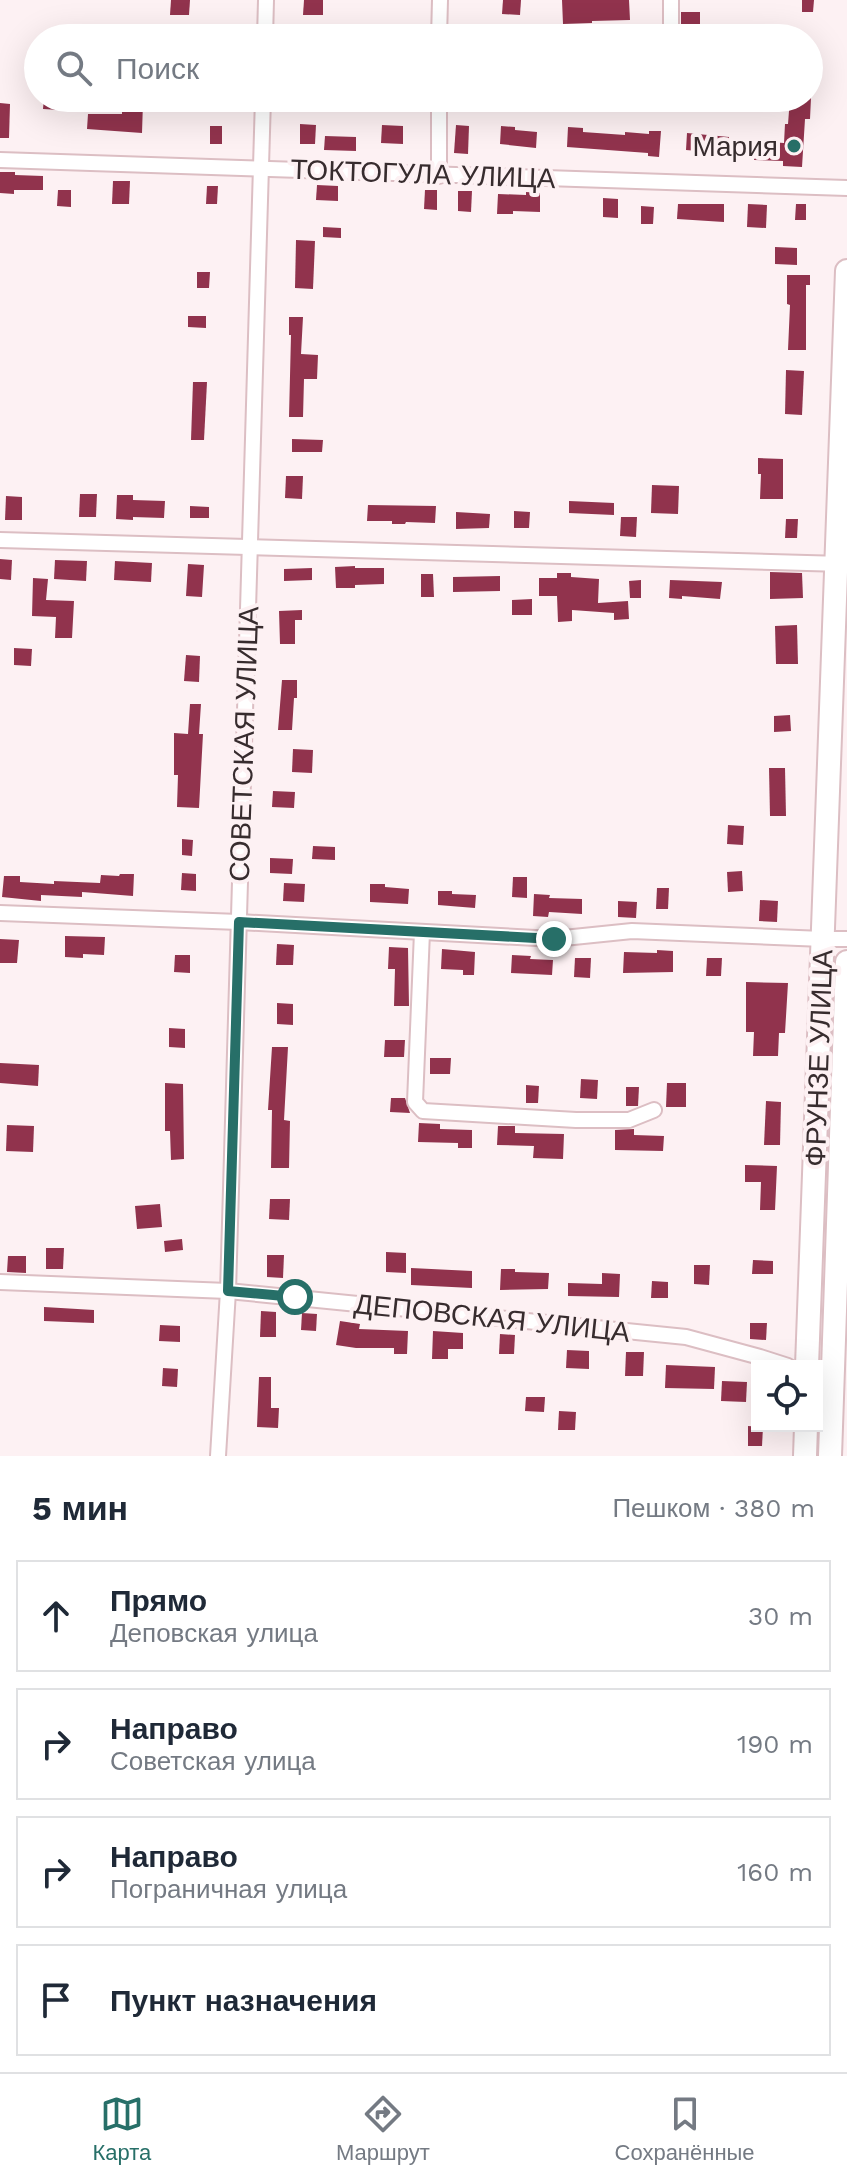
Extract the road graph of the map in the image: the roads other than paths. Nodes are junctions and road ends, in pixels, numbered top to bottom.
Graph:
1 (266, 0) edge
2 (440, 0) edge
3 (671, 0) edge
4 (265, 24) edge
5 (439, 24) edge
6 (671, 24) edge
7 (262, 112) edge
8 (439, 112) edge
9 (0, 160) edge
10 (260, 168) junction
11 (439, 176) junction
12 (847, 188) edge
13 (847, 271) edge
14 (0, 540) edge
15 (249, 547) junction
16 (842, 564) edge
17 (0, 913) edge
18 (239, 922) junction
19 (422, 932) junction
20 (823, 939) junction
21 (847, 939) edge
22 (847, 962) edge
23 (654, 1110) dead end
24 (0, 1282) edge
25 (228, 1283) junction
26 (840, 1327) edge
27 (769, 1360) edge
28 (807, 1360) edge
29 (806, 1432) edge
30 (218, 1456) edge
31 (805, 1456) edge
32 (830, 1456) edge

1 - 4 street
2 - 5 street
3 - 6 street
7 - 10 street, СОВЕТСКАЯ УЛИЦА
8 - 11 street
9 - 10 street, ТОКТОГУЛА УЛИЦА
10 - 11 street, ТОКТОГУЛА УЛИЦА
10 - 15 street, СОВЕТСКАЯ УЛИЦА
11 - 12 street, ТОКТОГУЛА УЛИЦА
13 - 16 main road, ФРУНЗЕ УЛИЦА
14 - 15 street
15 - 16 street
15 - 18 street, СОВЕТСКАЯ УЛИЦА
16 - 20 main road, ФРУНЗЕ УЛИЦА
17 - 18 street
18 - 19 street
18 - 25 street, СОВЕТСКАЯ УЛИЦА
19 - 20 street
19 - 23 street
20 - 21 street
20 - 28 main road, ФРУНЗЕ УЛИЦА
22 - 26 main road, ФРУНЗЕ УЛИЦА
24 - 25 street, ДЕПОВСКАЯ УЛИЦА
25 - 27 street, ДЕПОВСКАЯ УЛИЦА
25 - 30 street, СОВЕТСКАЯ УЛИЦА
26 - 32 main road, ФРУНЗЕ УЛИЦА
29 - 31 main road

